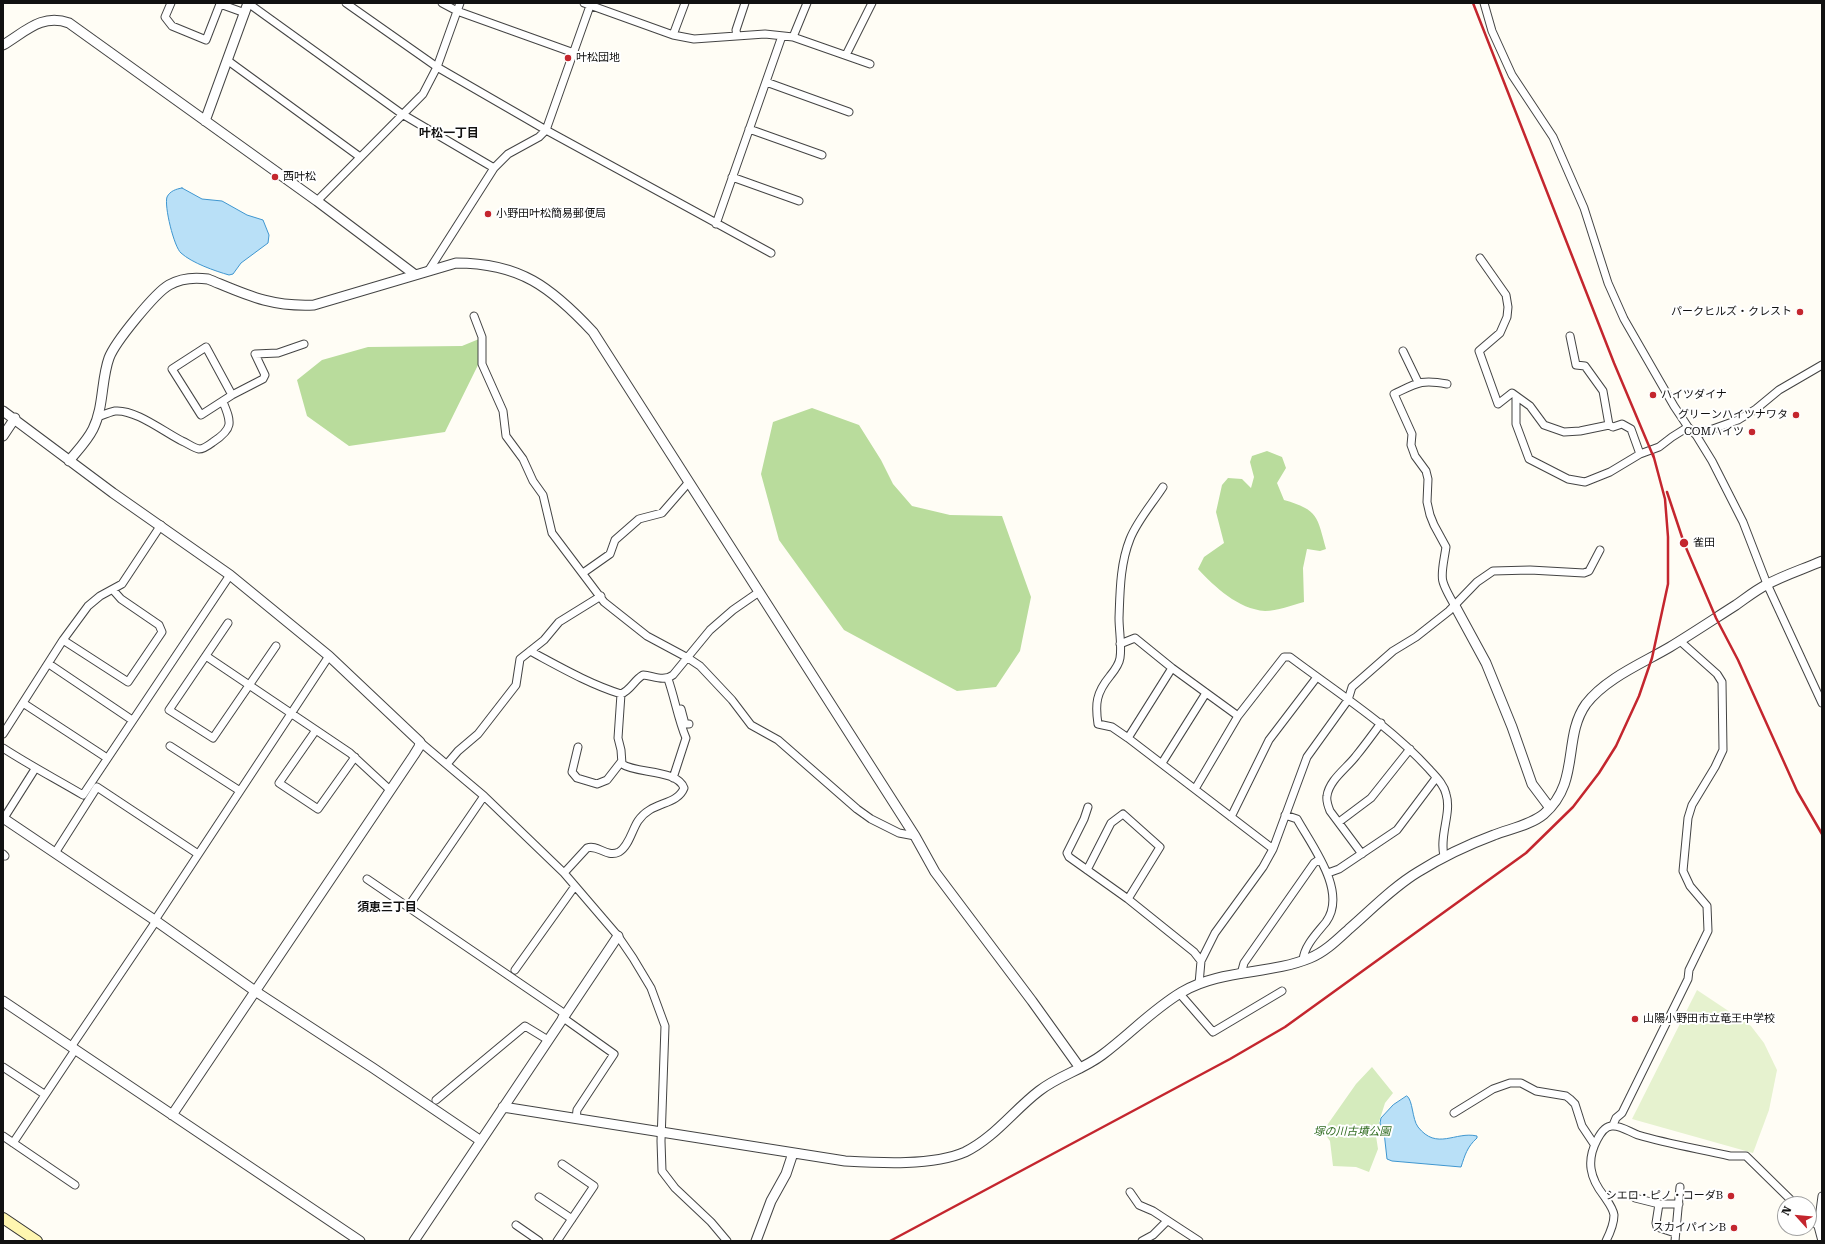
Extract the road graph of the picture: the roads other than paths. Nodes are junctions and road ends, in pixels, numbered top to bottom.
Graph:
1 (171, 3) edge
2 (248, 3) edge
3 (346, 3) edge
4 (442, 3) edge
5 (460, 3) edge
6 (685, 3) edge
7 (745, 3) edge
8 (807, 3) edge
9 (872, 3) edge
10 (1484, 3) edge
11 (221, 4) edge
12 (588, 4) edge
13 (457, 11) junction
14 (245, 12) junction
15 (673, 35) junction
16 (737, 36) junction
17 (782, 36) junction
18 (793, 37) junction
19 (3, 45) edge
20 (574, 53) junction
21 (846, 55) junction
22 (227, 60) junction
23 (870, 64) dead end
24 (437, 67) junction
25 (766, 82) junction
26 (849, 112) dead end
27 (402, 114) junction
28 (205, 121) junction
29 (749, 129) junction
30 (546, 130) junction
31 (822, 156) dead end
32 (360, 157) junction
33 (494, 168) junction
34 (732, 177) junction
35 (799, 201) dead end
36 (317, 202) junction
37 (716, 224) junction
38 (771, 252) dead end
39 (1480, 258) dead end
40 (429, 270) junction
41 (414, 274) junction
42 (474, 316) dead end
43 (1570, 336) dead end
44 (304, 344) dead end
45 (1403, 352) dead end
46 (1822, 365) edge
47 (1418, 382) junction
48 (1447, 384) dead end
49 (232, 395) junction
50 (1516, 396) junction
51 (223, 402) junction
52 (3, 411) edge
53 (98, 417) junction
54 (15, 418) junction
55 (1608, 425) junction
56 (1688, 427) junction
57 (1696, 435) junction
58 (3, 436) edge
59 (1640, 454) junction
60 (69, 461) junction
61 (689, 482) junction
62 (1163, 487) dead end
63 (161, 525) junction
64 (1600, 550) dead end
65 (1822, 561) edge
66 (583, 573) junction
67 (230, 574) junction
68 (1767, 584) junction
69 (113, 590) junction
70 (759, 592) junction
71 (600, 596) junction
72 (1455, 606) junction
73 (228, 623) dead end
74 (63, 640) junction
75 (1680, 641) junction
76 (1120, 644) junction
77 (276, 646) dead end
78 (530, 651) junction
79 (206, 656) junction
80 (329, 656) junction
81 (688, 658) junction
82 (49, 664) junction
83 (1172, 668) junction
84 (1317, 677) junction
85 (668, 679) junction
86 (250, 685) junction
87 (1206, 692) junction
88 (621, 694) junction
89 (676, 700) junction
90 (1348, 700) junction
91 (23, 703) junction
92 (1822, 703) edge
93 (292, 713) junction
94 (1238, 716) junction
95 (132, 720) junction
96 (689, 724) dead end
97 (1381, 724) junction
98 (316, 730) junction
99 (3, 734) edge
100 (1128, 738) junction
101 (420, 742) junction
102 (170, 746) dead end
103 (578, 747) dead end
104 (3, 748) edge
105 (1410, 749) junction
106 (355, 757) junction
107 (107, 758) junction
108 (621, 762) junction
109 (447, 764) junction
110 (1162, 764) junction
111 (35, 769) junction
112 (673, 778) junction
113 (1436, 778) junction
114 (1195, 789) junction
115 (390, 790) junction
116 (240, 791) junction
117 (484, 796) junction
118 (1088, 807) dead end
119 (1550, 808) junction
120 (1285, 815) junction
121 (1231, 817) junction
122 (3, 818) edge
123 (1339, 822) junction
124 (915, 836) junction
125 (1273, 849) junction
126 (55, 853) junction
127 (198, 854) junction
128 (1362, 854) junction
129 (1444, 856) junction
130 (1320, 859) junction
131 (1087, 870) junction
132 (564, 873) junction
133 (1328, 873) junction
134 (367, 879) dead end
135 (575, 886) junction
136 (1128, 900) junction
137 (408, 907) junction
138 (155, 921) junction
139 (618, 936) junction
140 (1303, 960) junction
141 (1201, 961) junction
142 (515, 970) dead end
143 (1241, 974) junction
144 (1199, 984) junction
145 (1282, 991) dead end
146 (255, 992) junction
147 (1180, 994) junction
148 (3, 1001) edge
149 (564, 1016) junction
150 (548, 1040) junction
151 (73, 1048) junction
152 (3, 1067) edge
153 (1080, 1068) junction
154 (44, 1094) junction
155 (436, 1100) dead end
156 (503, 1107) junction
157 (1454, 1113) dead end
158 (172, 1114) junction
159 (576, 1118) junction
160 (1613, 1126) junction
161 (662, 1132) junction
162 (3, 1136) edge
163 (481, 1141) junction
164 (13, 1143) junction
165 (1594, 1144) junction
166 (794, 1153) junction
167 (562, 1164) dead end
168 (75, 1185) dead end
169 (1680, 1187) dead end
170 (1130, 1192) dead end
171 (1787, 1196) edge
172 (1822, 1196) edge
173 (539, 1197) dead end
174 (1635, 1198) dead end
175 (1659, 1204) junction
176 (1679, 1204) junction
177 (3, 1218) edge
178 (572, 1219) junction
179 (1168, 1221) junction
180 (516, 1225) dead end
181 (1818, 1226) joint
182 (1675, 1233) junction
183 (37, 1241) edge
184 (360, 1241) edge
185 (414, 1241) edge
186 (539, 1241) edge
187 (557, 1241) edge
188 (727, 1241) edge
189 (756, 1241) edge
190 (1142, 1241) edge
191 (1199, 1241) edge
192 (1606, 1241) edge
193 (1675, 1241) edge
194 (1822, 1241) edge

1 - 11 street
2 - 14 street
2 - 27 street
3 - 24 street
4 - 13 street
5 - 13 street
6 - 15 street
7 - 16 street
8 - 18 street
9 - 21 street
10 - 56 street
11 - 14 street
12 - 15 street
12 - 20 street
13 - 20 street
13 - 24 street
14 - 22 street
15 - 16 street
16 - 17 street
17 - 18 street
17 - 25 street
18 - 21 street
19 - 28 street
20 - 30 street
21 - 23 street
22 - 28 street
22 - 32 street
24 - 27 street
24 - 30 street
25 - 26 street
25 - 29 street
27 - 32 street
27 - 33 street
28 - 36 street
29 - 31 street
29 - 34 street
30 - 33 street
30 - 37 street
32 - 36 street
33 - 40 street
34 - 35 street
34 - 37 street
36 - 41 street
37 - 38 street
39 - 50 street
40 - 41 street
40 - 61 street
41 - 53 street
42 - 66 street
43 - 55 street
44 - 49 street
45 - 47 street
46 - 57 street
47 - 48 street
47 - 72 street
49 - 51 street
49 - 51 street
50 - 55 street
50 - 59 street
51 - 53 street
52 - 54 street
53 - 60 street
54 - 58 street
54 - 60 street
55 - 59 street
56 - 57 street
56 - 59 street
57 - 68 street
60 - 63 street
61 - 66 street
61 - 70 street
62 - 76 street
63 - 67 street
63 - 69 street
64 - 72 street
65 - 68 street
66 - 71 street
67 - 80 street
67 - 95 street
68 - 75 street
68 - 92 street
69 - 74 street
69 - 74 street
70 - 81 street
70 - 124 street
71 - 78 street
71 - 81 street
72 - 90 street
72 - 119 street
73 - 79 street
74 - 82 street
75 - 119 street
75 - 160 street
76 - 83 street
76 - 100 street
77 - 86 street
78 - 88 street
78 - 109 street
79 - 86 street
79 - 86 street
80 - 93 street
80 - 101 street
81 - 85 street
81 - 124 street
82 - 91 street
82 - 95 street
83 - 87 street
83 - 100 street
84 - 90 street
84 - 94 street
84 - 121 street
85 - 88 street
85 - 89 street
86 - 93 street
87 - 94 street
87 - 110 street
88 - 108 street
89 - 96 street
89 - 112 street
90 - 97 street
90 - 120 street
91 - 99 street
91 - 107 street
93 - 98 street
93 - 116 street
94 - 114 street
95 - 107 street
97 - 105 street
97 - 123 street
98 - 106 street
98 - 106 street
100 - 110 street
101 - 109 street
101 - 115 street
102 - 116 street
103 - 108 street
104 - 111 street
105 - 113 street
105 - 123 street
106 - 115 street
107 - 111 street
108 - 112 street
109 - 117 street
110 - 114 street
111 - 122 street
112 - 132 street
113 - 128 street
113 - 129 street
114 - 121 street
115 - 146 street
116 - 127 street
117 - 132 street
117 - 137 street
118 - 131 street
119 - 129 street
120 - 125 street
120 - 130 street
121 - 125 street
122 - 126 street
123 - 128 street
124 - 153 street
125 - 141 street
126 - 127 street
126 - 138 street
127 - 138 street
128 - 133 street
129 - 140 street
130 - 133 street
130 - 143 street
131 - 136 street
131 - 136 street
132 - 135 street
133 - 140 street
134 - 137 street
135 - 139 street
135 - 142 street
136 - 141 street
137 - 149 street
138 - 146 street
138 - 151 street
139 - 149 street
139 - 161 street
140 - 143 street
141 - 144 street
143 - 144 street
144 - 147 street
145 - 147 street
146 - 158 street
146 - 163 street
147 - 153 street
148 - 151 street
149 - 150 street
149 - 159 street
150 - 155 street
150 - 156 street
151 - 154 street
151 - 158 street
152 - 154 street
153 - 166 street
154 - 164 street
156 - 159 street
156 - 163 street
157 - 165 street
158 - 184 street
159 - 161 street
160 - 165 street
160 - 171 street
161 - 166 street
161 - 188 street
162 - 164 street
163 - 185 street
164 - 168 street
165 - 192 street
166 - 189 street
167 - 178 street
169 - 176 street
170 - 179 street
172 - 181 street
173 - 178 street
174 - 175 street
175 - 176 street
175 - 182 street
176 - 182 street
177 - 183 main road
178 - 187 street
179 - 190 street
179 - 191 street
180 - 186 street
181 - 194 street
182 - 193 street

